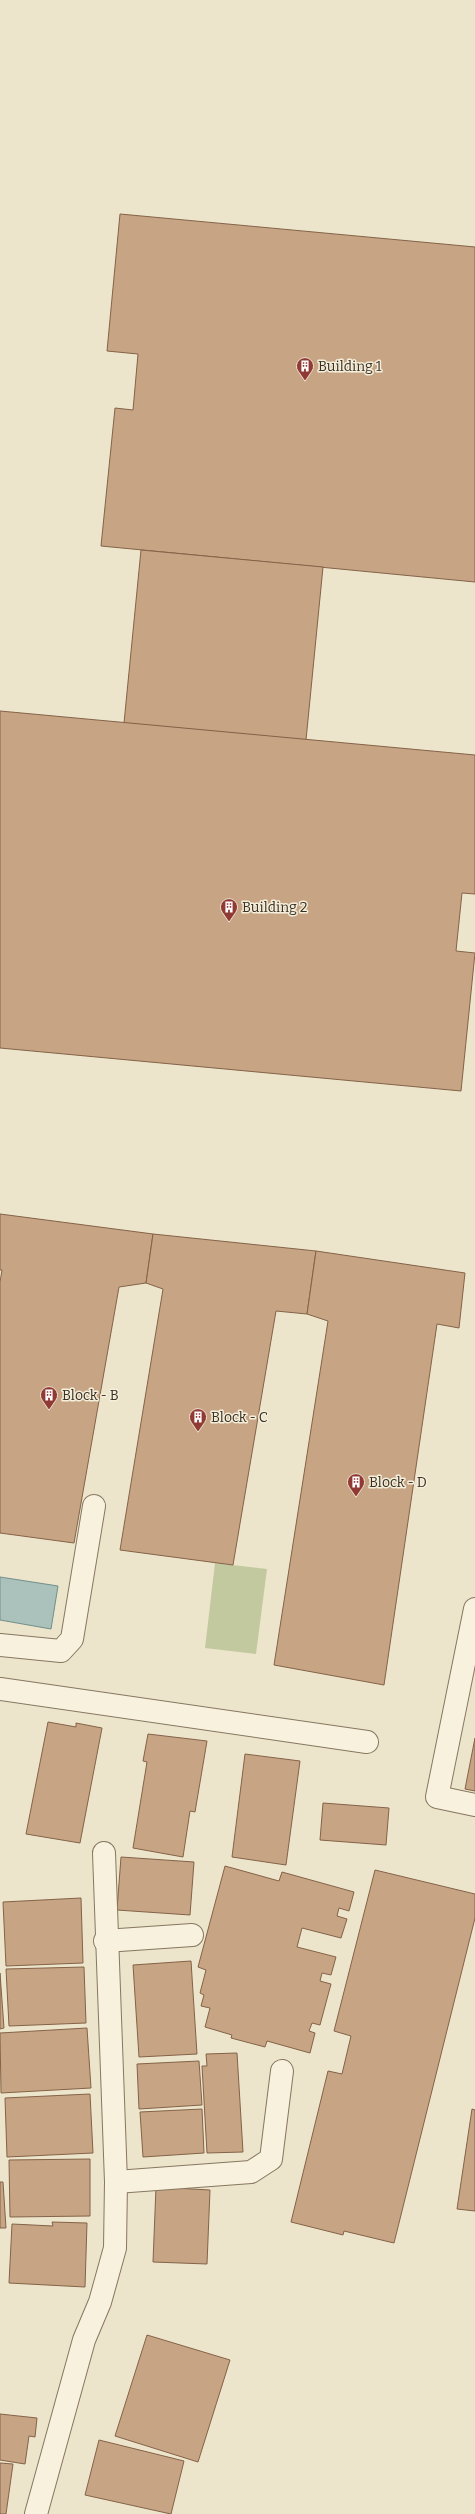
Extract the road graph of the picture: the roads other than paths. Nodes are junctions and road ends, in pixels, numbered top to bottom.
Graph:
1 (94, 1506) dead end
2 (475, 1609) edge
3 (0, 1645) edge
4 (0, 1689) edge
5 (367, 1742) dead end
6 (475, 1805) edge
7 (104, 1853) dead end
8 (192, 1935) dead end
9 (105, 1941) junction
10 (282, 2071) dead end
11 (116, 2182) junction
12 (36, 2514) edge

1 - 3 street
2 - 6 street
4 - 5 street
7 - 9 street
8 - 9 street
9 - 11 street
10 - 11 street
11 - 12 street

